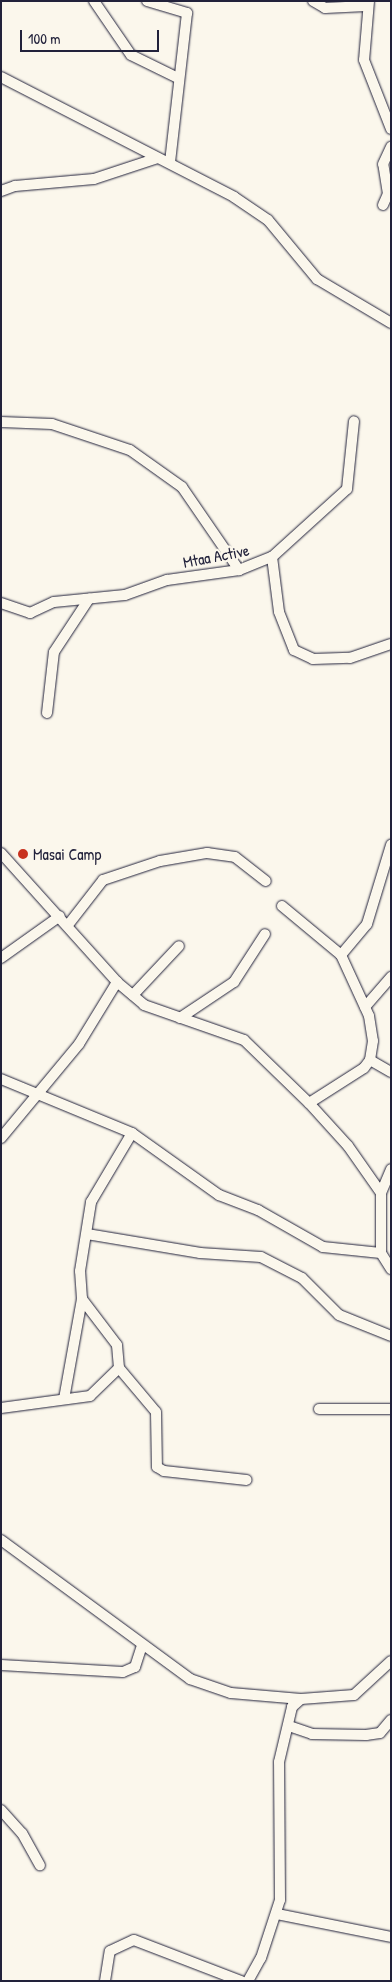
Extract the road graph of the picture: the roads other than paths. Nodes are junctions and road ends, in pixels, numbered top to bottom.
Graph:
1 (94, 1) edge
2 (147, 1) edge
3 (313, 1) edge
4 (368, 4) edge
5 (1, 77) edge
6 (176, 77) junction
7 (391, 129) edge
8 (391, 147) edge
9 (158, 158) junction
10 (170, 163) junction
11 (1, 191) edge
12 (383, 205) dead end
13 (391, 323) edge
14 (354, 421) dead end
15 (1, 422) edge
16 (272, 558) junction
17 (239, 570) junction
18 (89, 599) junction
19 (1, 602) edge
20 (391, 644) edge
21 (47, 712) dead end
22 (391, 845) edge
23 (1, 853) edge
24 (266, 881) dead end
25 (282, 906) dead end
26 (60, 916) junction
27 (68, 925) junction
28 (265, 934) dead end
29 (179, 946) dead end
30 (341, 955) junction
31 (1, 958) edge
32 (391, 977) edge
33 (116, 982) junction
34 (133, 995) junction
35 (365, 1006) junction
36 (180, 1018) junction
37 (370, 1060) junction
38 (391, 1072) edge
39 (1, 1079) edge
40 (37, 1095) junction
41 (309, 1103) junction
42 (132, 1133) junction
43 (1, 1138) edge
44 (391, 1169) edge
45 (381, 1193) junction
46 (87, 1234) junction
47 (381, 1253) junction
48 (391, 1270) edge
49 (82, 1299) junction
50 (391, 1336) edge
51 (120, 1368) junction
52 (64, 1399) junction
53 (1, 1408) edge
54 (391, 1409) edge
55 (319, 1410) dead end
56 (247, 1480) dead end
57 (1, 1540) edge
58 (142, 1646) junction
59 (391, 1661) edge
60 (1, 1665) edge
61 (300, 1700) junction
62 (391, 1720) edge
63 (289, 1726) junction
64 (1, 1810) edge
65 (40, 1865) dead end
66 (277, 1914) junction
67 (391, 1937) edge
68 (105, 1981) edge
69 (241, 1981) edge
70 (248, 1981) edge

1 - 6 street
2 - 6 street
3 - 4 street
4 - 7 street
5 - 9 street
6 - 10 street
8 - 12 street
9 - 10 street
9 - 11 street
10 - 13 street
14 - 16 street, Mtaa Active
15 - 17 street
16 - 17 street, Mtaa Active
16 - 20 street
17 - 18 street, Mtaa Active
18 - 19 street, Mtaa Active
18 - 21 street
22 - 30 street
23 - 26 street
24 - 27 street
25 - 30 street
26 - 27 street
26 - 31 street
27 - 33 street
28 - 36 street
29 - 34 street
30 - 35 street
32 - 35 street
33 - 34 street
33 - 40 street
34 - 36 street
35 - 37 street
36 - 41 street
37 - 38 street
37 - 41 street
39 - 40 street
40 - 42 street
40 - 43 street
41 - 45 street
42 - 46 street
42 - 47 street
44 - 45 street
45 - 47 street
46 - 49 street
46 - 50 street
47 - 48 street
49 - 51 street
49 - 52 street
51 - 52 street
51 - 56 street
52 - 53 street
54 - 55 street
57 - 58 street
58 - 60 street
58 - 61 street
59 - 61 street
61 - 63 street
62 - 63 street
63 - 66 street
64 - 65 street
66 - 67 street
66 - 70 street
68 - 69 street

